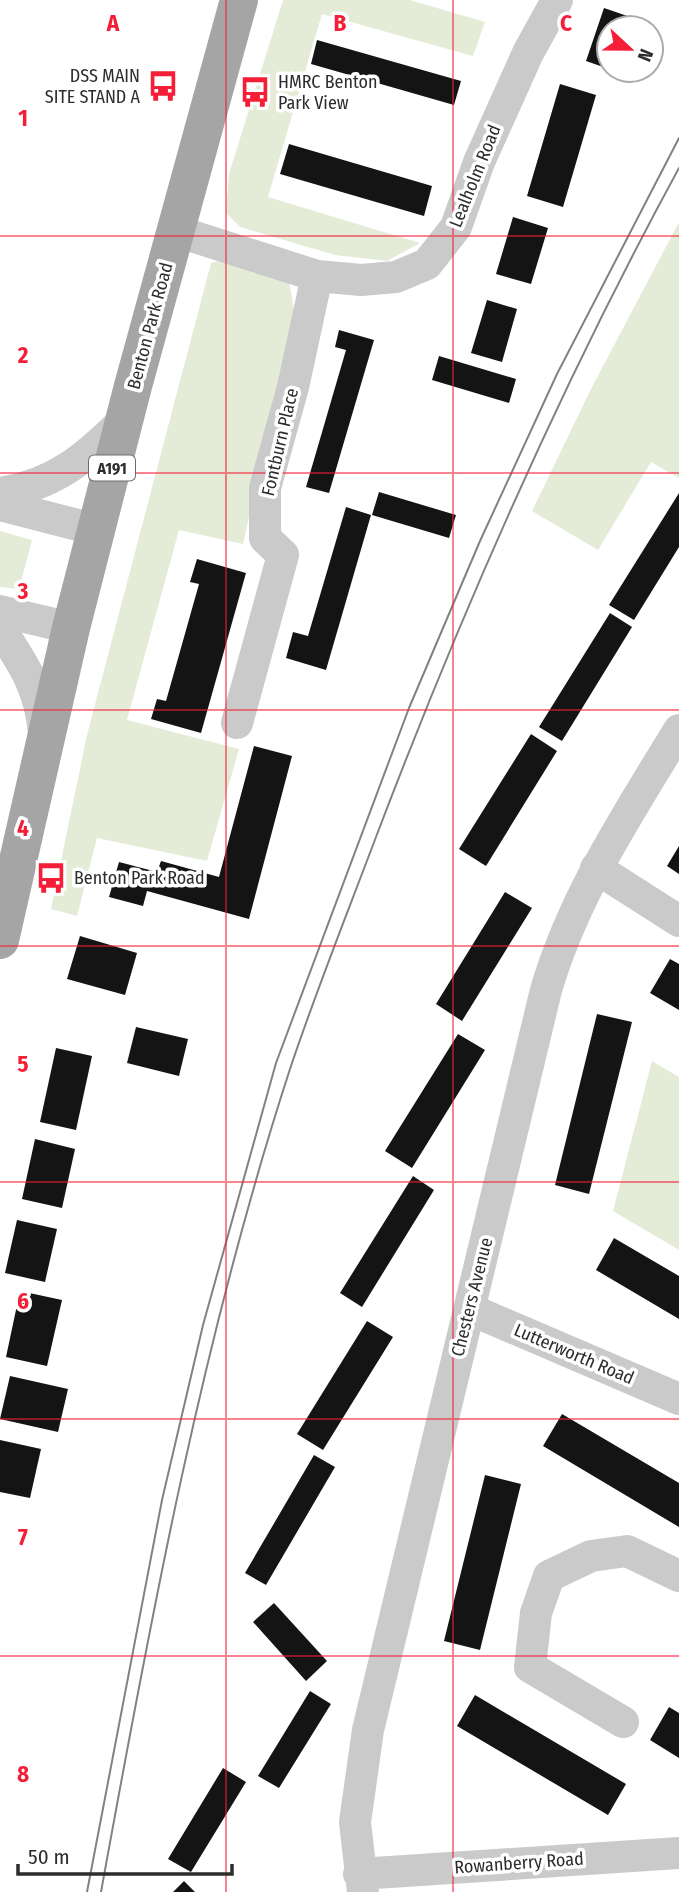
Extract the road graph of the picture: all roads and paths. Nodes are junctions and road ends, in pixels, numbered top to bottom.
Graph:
1 (239, 0) edge
2 (557, 0) edge
3 (176, 231) junction
4 (317, 275) junction
5 (125, 419) junction
6 (0, 493) edge
7 (0, 505) edge
8 (97, 530) junction
9 (0, 611) edge
10 (71, 628) junction
11 (0, 629) edge
12 (237, 723) dead end
13 (679, 730) edge
14 (45, 743) junction
15 (596, 867) junction
16 (679, 920) edge
17 (0, 940) edge
18 (469, 1309) junction
19 (679, 1399) edge
20 (679, 1576) edge
21 (623, 1721) dead end
22 (679, 1853) edge
23 (361, 1883) edge

1 - 3 main road, Benton Park Road / A191
2 - 4 street, Lealholm Road
3 - 4 street, Lealholm Road
3 - 5 main road, Benton Park Road / A191
4 - 12 street, Fontburn Place
5 - 6 street
5 - 8 main road, Benton Park Road / A191
7 - 8 street
8 - 10 main road, Benton Park Road / A191
9 - 10 street
10 - 14 main road, Benton Park Road / A191
11 - 14 street
13 - 15 street, Chesters Avenue
14 - 17 main road, Benton Park Road / A191
15 - 16 street
15 - 18 street, Chesters Avenue
18 - 19 street, Lutterworth Road
18 - 23 street, Chesters Avenue
20 - 21 street
22 - 23 street, Rowanberry Road

